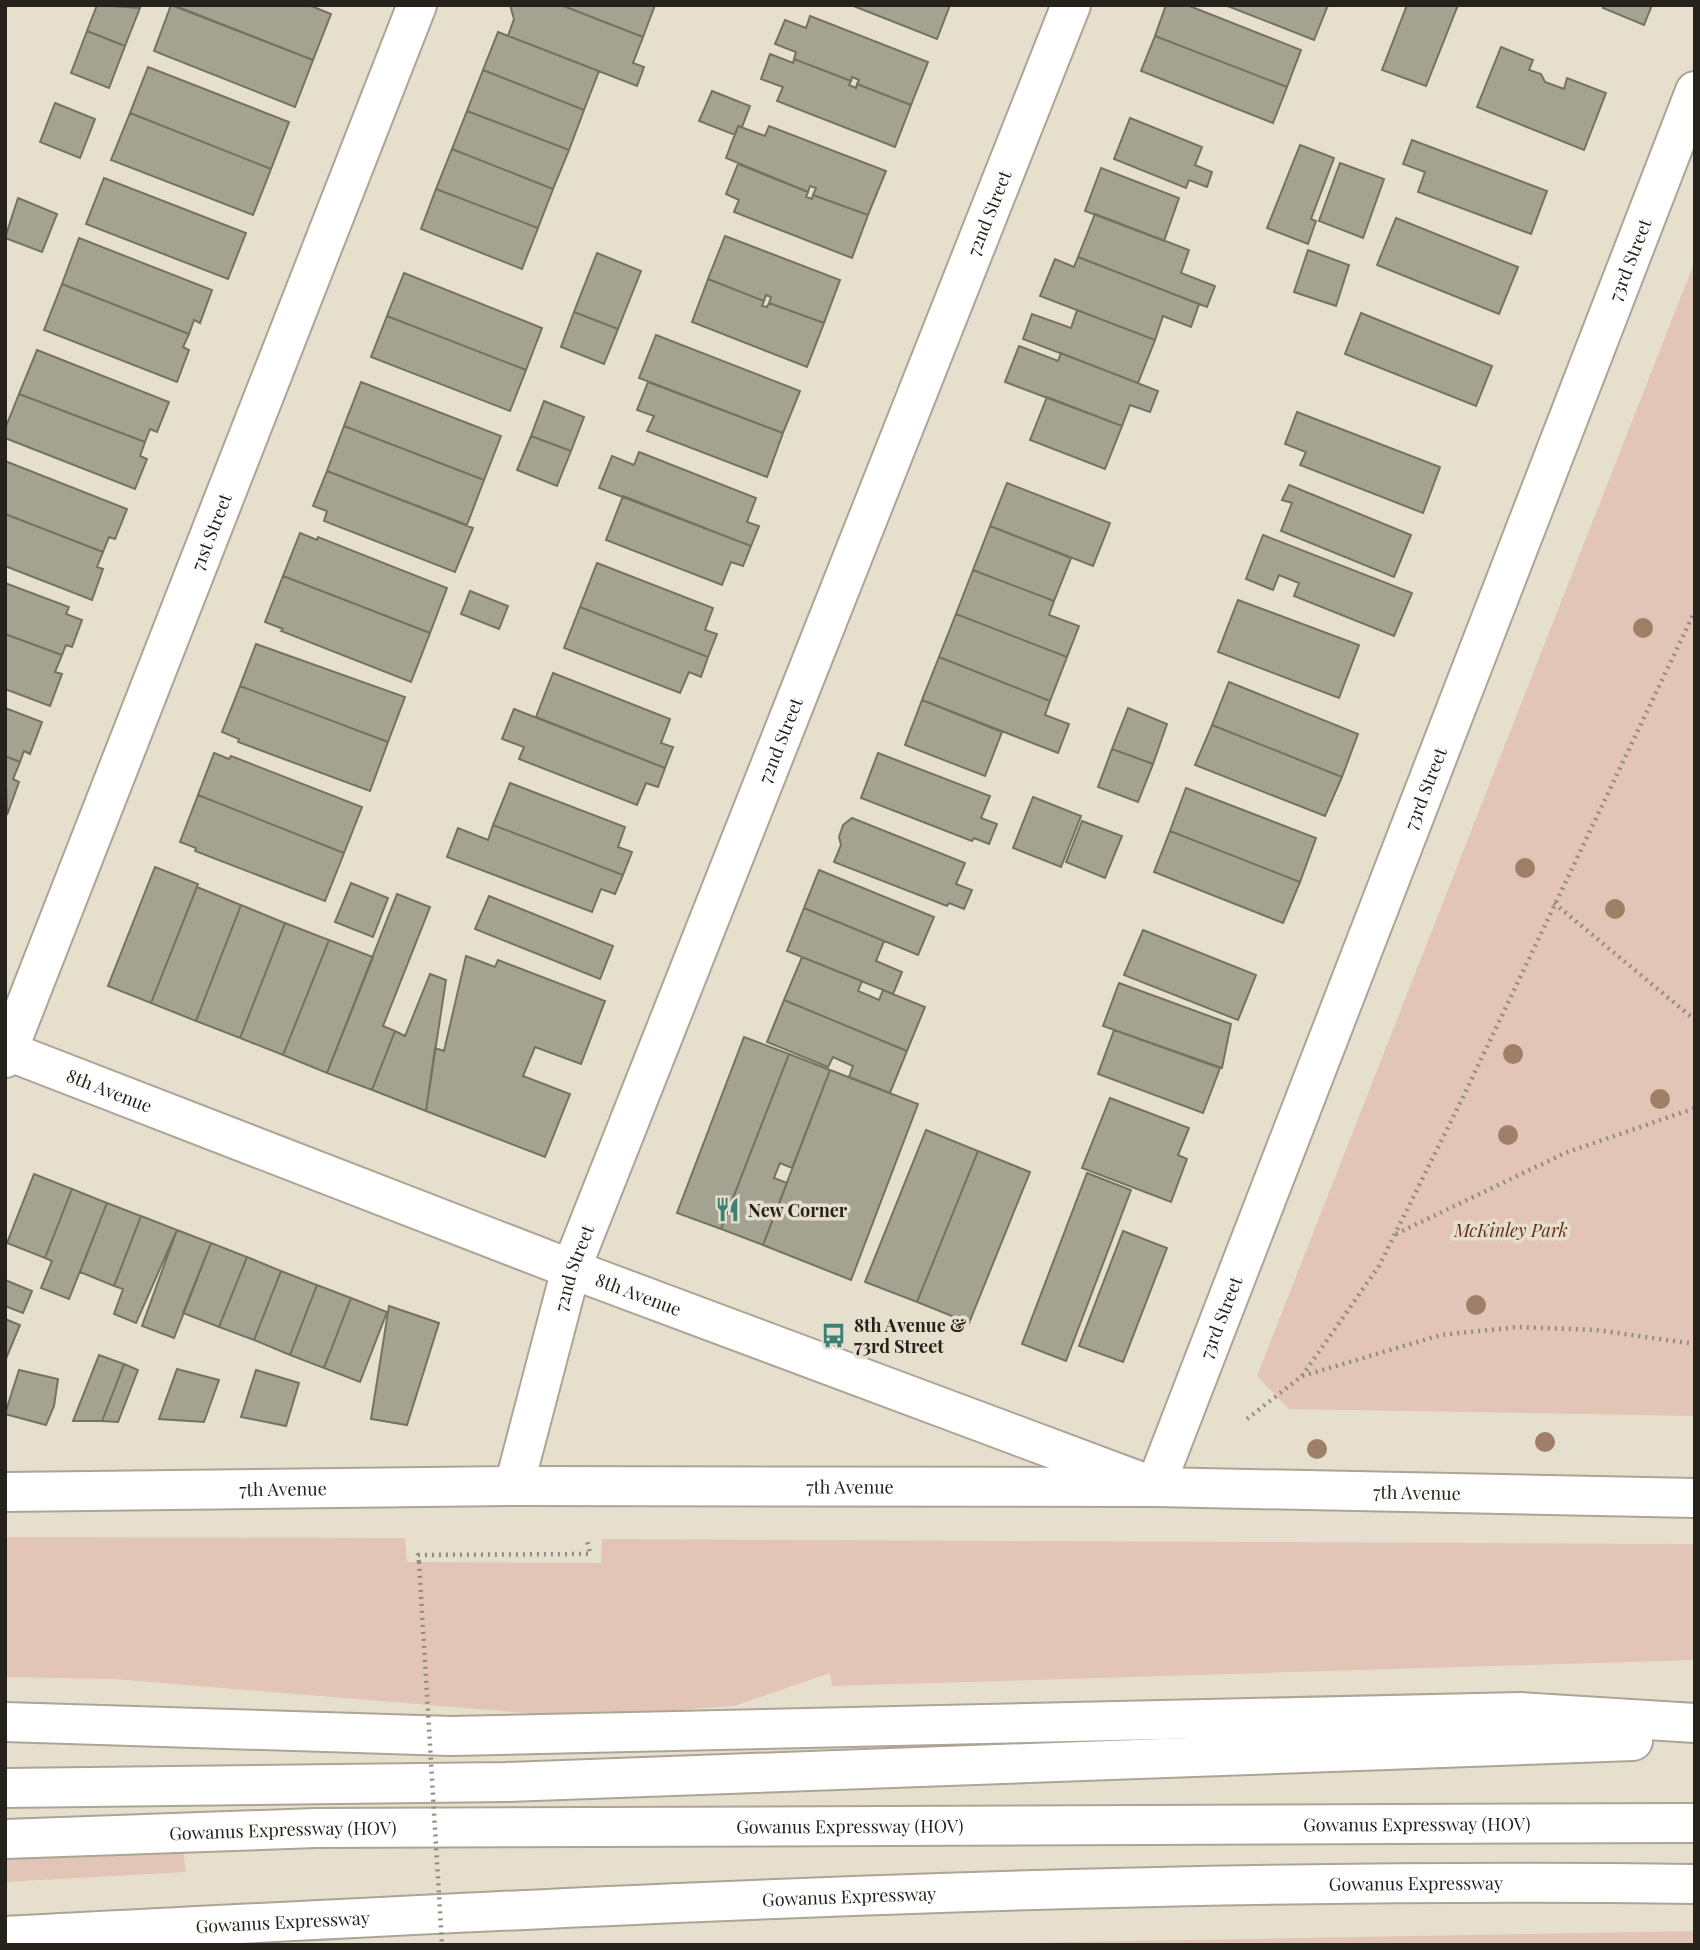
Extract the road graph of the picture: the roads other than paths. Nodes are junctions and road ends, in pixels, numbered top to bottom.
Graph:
1 (417, 5) edge
2 (1071, 5) edge
3 (1695, 91) edge
4 (6, 1053) edge
5 (571, 1269) junction
6 (514, 1486) junction
7 (1155, 1487) junction
8 (5, 1492) edge
9 (1695, 1498) edge
10 (5, 1722) edge
11 (1695, 1723) edge
12 (1695, 1739) edge
13 (5, 1788) edge
14 (1695, 1822) edge
15 (5, 1839) edge
16 (1695, 1884) edge
17 (5, 1936) edge

1 - 4 main road, 71st Street
2 - 5 main road, 72nd Street
3 - 7 main road, 73rd Street
4 - 5 main road, 8th Avenue
5 - 6 main road, 72nd Street
5 - 7 main road, 8th Avenue
6 - 7 main road, 7th Avenue
6 - 8 main road, 7th Avenue
7 - 9 main road, 7th Avenue
10 - 11 main road
12 - 13 main road
14 - 15 main road, Gowanus Expressway (HOV)
16 - 17 main road, Gowanus Expressway

